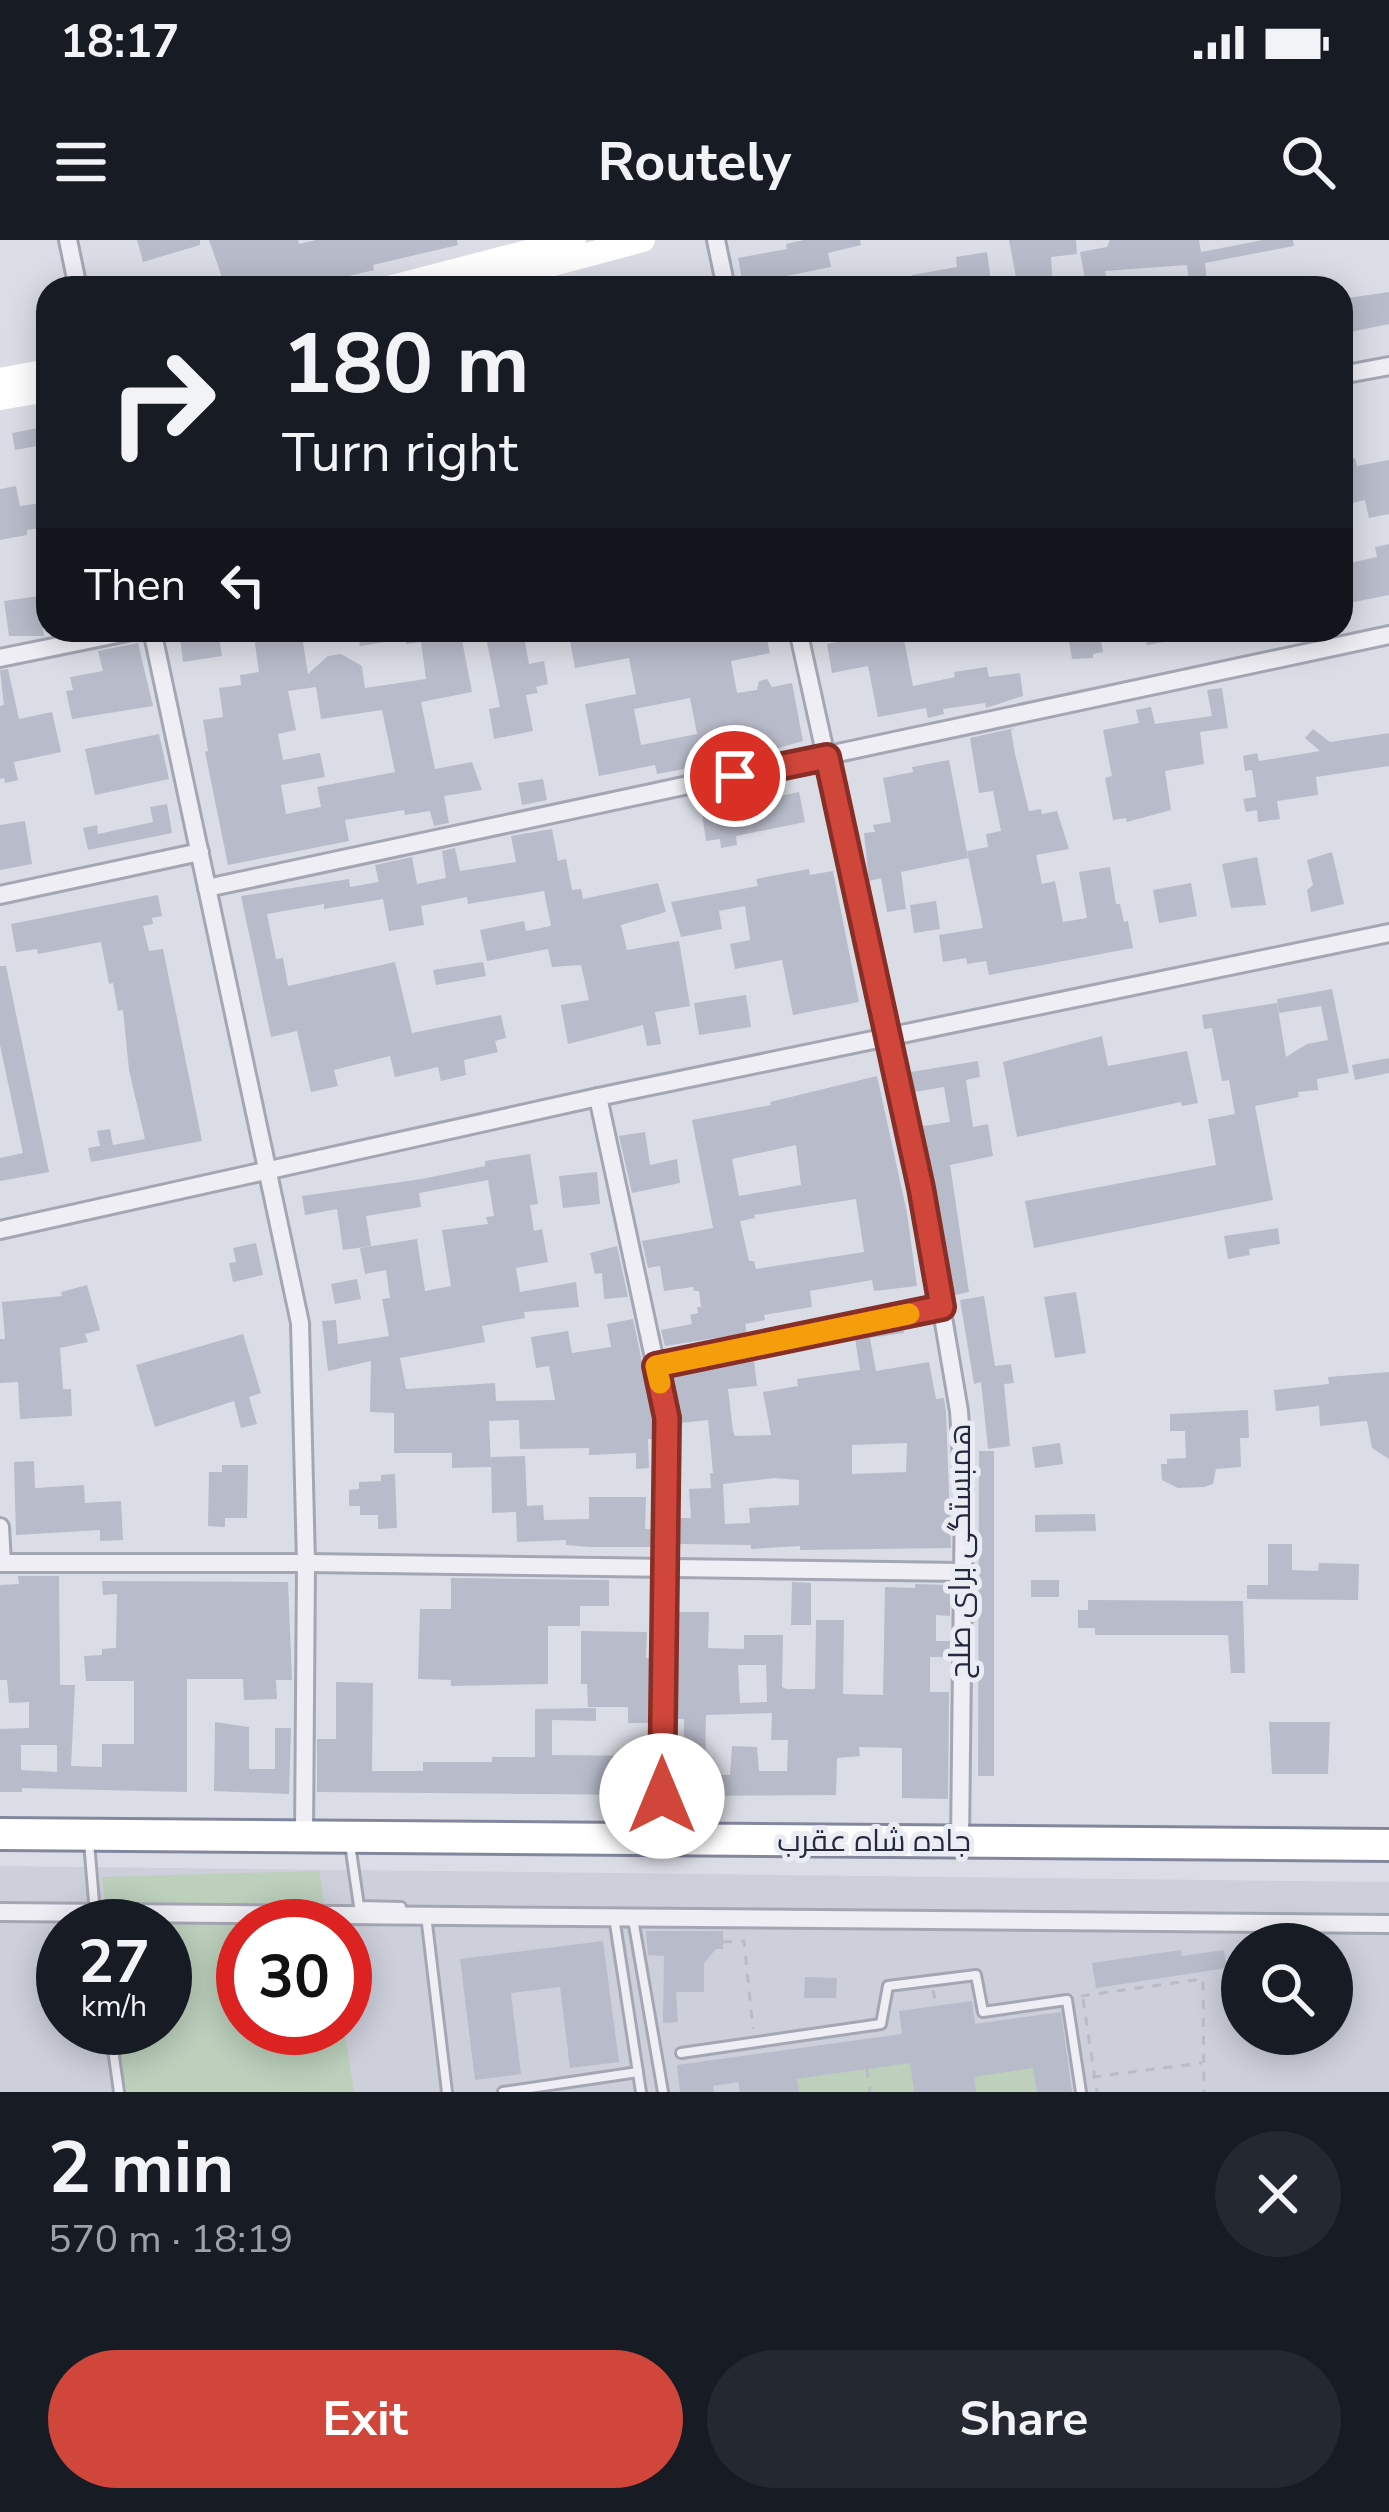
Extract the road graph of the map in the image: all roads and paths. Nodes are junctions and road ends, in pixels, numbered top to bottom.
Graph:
1 (68, 240) edge
2 (574, 240) edge
3 (643, 240) edge
4 (716, 240) edge
5 (76, 276) edge
6 (434, 276) edge
7 (508, 276) edge
8 (724, 276) edge
9 (1389, 366) edge
10 (36, 373) edge
11 (1353, 373) edge
12 (0, 380) edge
13 (36, 392) edge
14 (0, 398) edge
15 (1389, 634) edge
16 (1353, 641) edge
17 (78, 642) edge
18 (155, 642) edge
19 (801, 642) edge
20 (1350, 642) edge
21 (0, 658) edge
22 (827, 757) junction
23 (200, 852) junction
24 (207, 888) junction
25 (0, 895) edge
26 (1389, 933) edge
27 (888, 1036) junction
28 (598, 1097) junction
29 (268, 1173) junction
30 (0, 1230) edge
31 (942, 1307) junction
32 (656, 1366) junction
33 (0, 1527) edge
34 (1, 1563) edge
35 (306, 1563) junction
36 (664, 1568) junction
37 (962, 1572) junction
38 (0, 1834) edge
39 (89, 1835) junction
40 (304, 1836) junction
41 (349, 1837) junction
42 (662, 1841) junction
43 (960, 1841) junction
44 (1389, 1845) edge
45 (94, 1899) edge
46 (425, 1908) junction
47 (0, 1912) edge
48 (36, 1915) edge
49 (633, 1918) junction
50 (192, 1920) edge
51 (1389, 1924) edge
52 (723, 1942) dead end
53 (1083, 1996) junction
54 (1067, 2000) junction
55 (754, 2042) junction
56 (681, 2053) dead end
57 (114, 2055) edge
58 (1204, 2062) junction
59 (867, 2069) dead end
60 (638, 2072) junction
61 (1095, 2076) junction
62 (1079, 2078) junction
63 (119, 2092) edge
64 (447, 2092) edge
65 (503, 2092) edge
66 (641, 2092) edge
67 (663, 2092) edge
68 (870, 2092) edge
69 (1081, 2092) edge
70 (1097, 2092) edge
71 (1204, 2092) edge

1 - 5 street
2 - 6 main road
3 - 7 main road
4 - 8 street
9 - 11 street
10 - 12 main road
13 - 14 main road
15 - 16 street
17 - 21 street
18 - 23 street
19 - 22 street, همبستگی برای صلح
20 - 22 street
22 - 24 street
22 - 27 street, همبستگی برای صلح
23 - 24 street
23 - 25 street
24 - 29 street
26 - 27 street
27 - 28 street
27 - 31 street, همبستگی برای صلح
28 - 29 street
28 - 32 street
29 - 30 street
29 - 35 street
31 - 32 street
31 - 37 street, همبستگی برای صلح
32 - 36 street
33 - 34 street
34 - 35 street
35 - 36 street
35 - 40 street
36 - 37 street
36 - 42 street
37 - 43 street, همبستگی برای صلح
38 - 39 highway, جاده شاه عقرب
39 - 40 highway, جاده شاه عقرب
39 - 45 lane
40 - 41 highway, جاده شاه عقرب
41 - 42 highway, جاده شاه عقرب
41 - 46 lane
42 - 43 highway, جاده شاه عقرب
43 - 44 highway, جاده شاه عقرب
46 - 60 lane
46 - 64 lane
47 - 48 street
49 - 50 street
49 - 51 street
49 - 67 lane
52 - 55 path
53 - 54 path
53 - 58 path
53 - 61 path
54 - 55 lane
54 - 62 lane
55 - 56 lane
57 - 63 lane
58 - 61 path
58 - 71 path
59 - 68 path
60 - 65 lane
60 - 66 lane
61 - 62 path
61 - 70 path
62 - 69 lane

